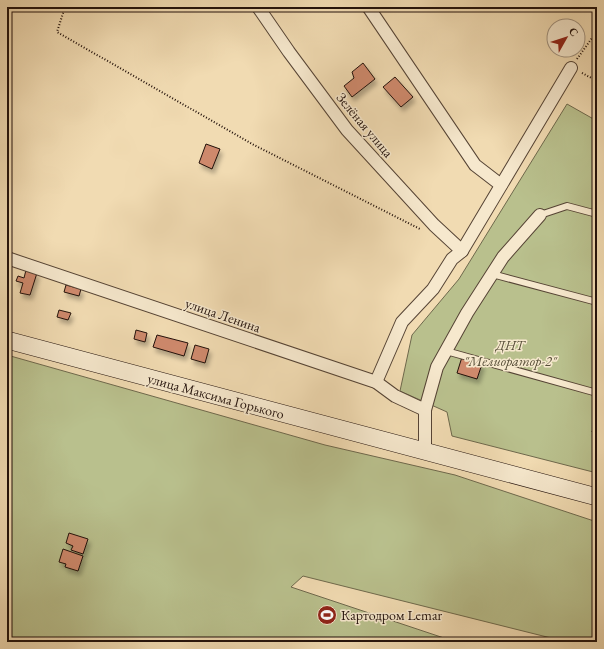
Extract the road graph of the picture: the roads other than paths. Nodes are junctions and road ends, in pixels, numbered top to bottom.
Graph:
1 (258, 7) edge
2 (369, 8) edge
3 (571, 68) road end
4 (501, 185) junction
5 (597, 214) edge
6 (540, 215) joint
7 (462, 251) junction
8 (7, 258) edge
9 (492, 274) junction
10 (597, 302) edge
11 (7, 340) edge
12 (446, 351) junction
13 (376, 382) junction
14 (597, 393) edge
15 (425, 410) junction
16 (425, 452) junction
17 (597, 497) edge

1 - 7 street, Зелёная улица
2 - 4 street
3 - 4 street
4 - 7 street
5 - 6 lane
6 - 9 street
7 - 13 street
8 - 13 street, улица Ленина
9 - 10 lane
9 - 12 street
11 - 16 main road, улица Максима Горького
12 - 14 lane
12 - 15 street
13 - 15 street, улица Ленина
15 - 16 street
16 - 17 main road, улица Максима Горького

